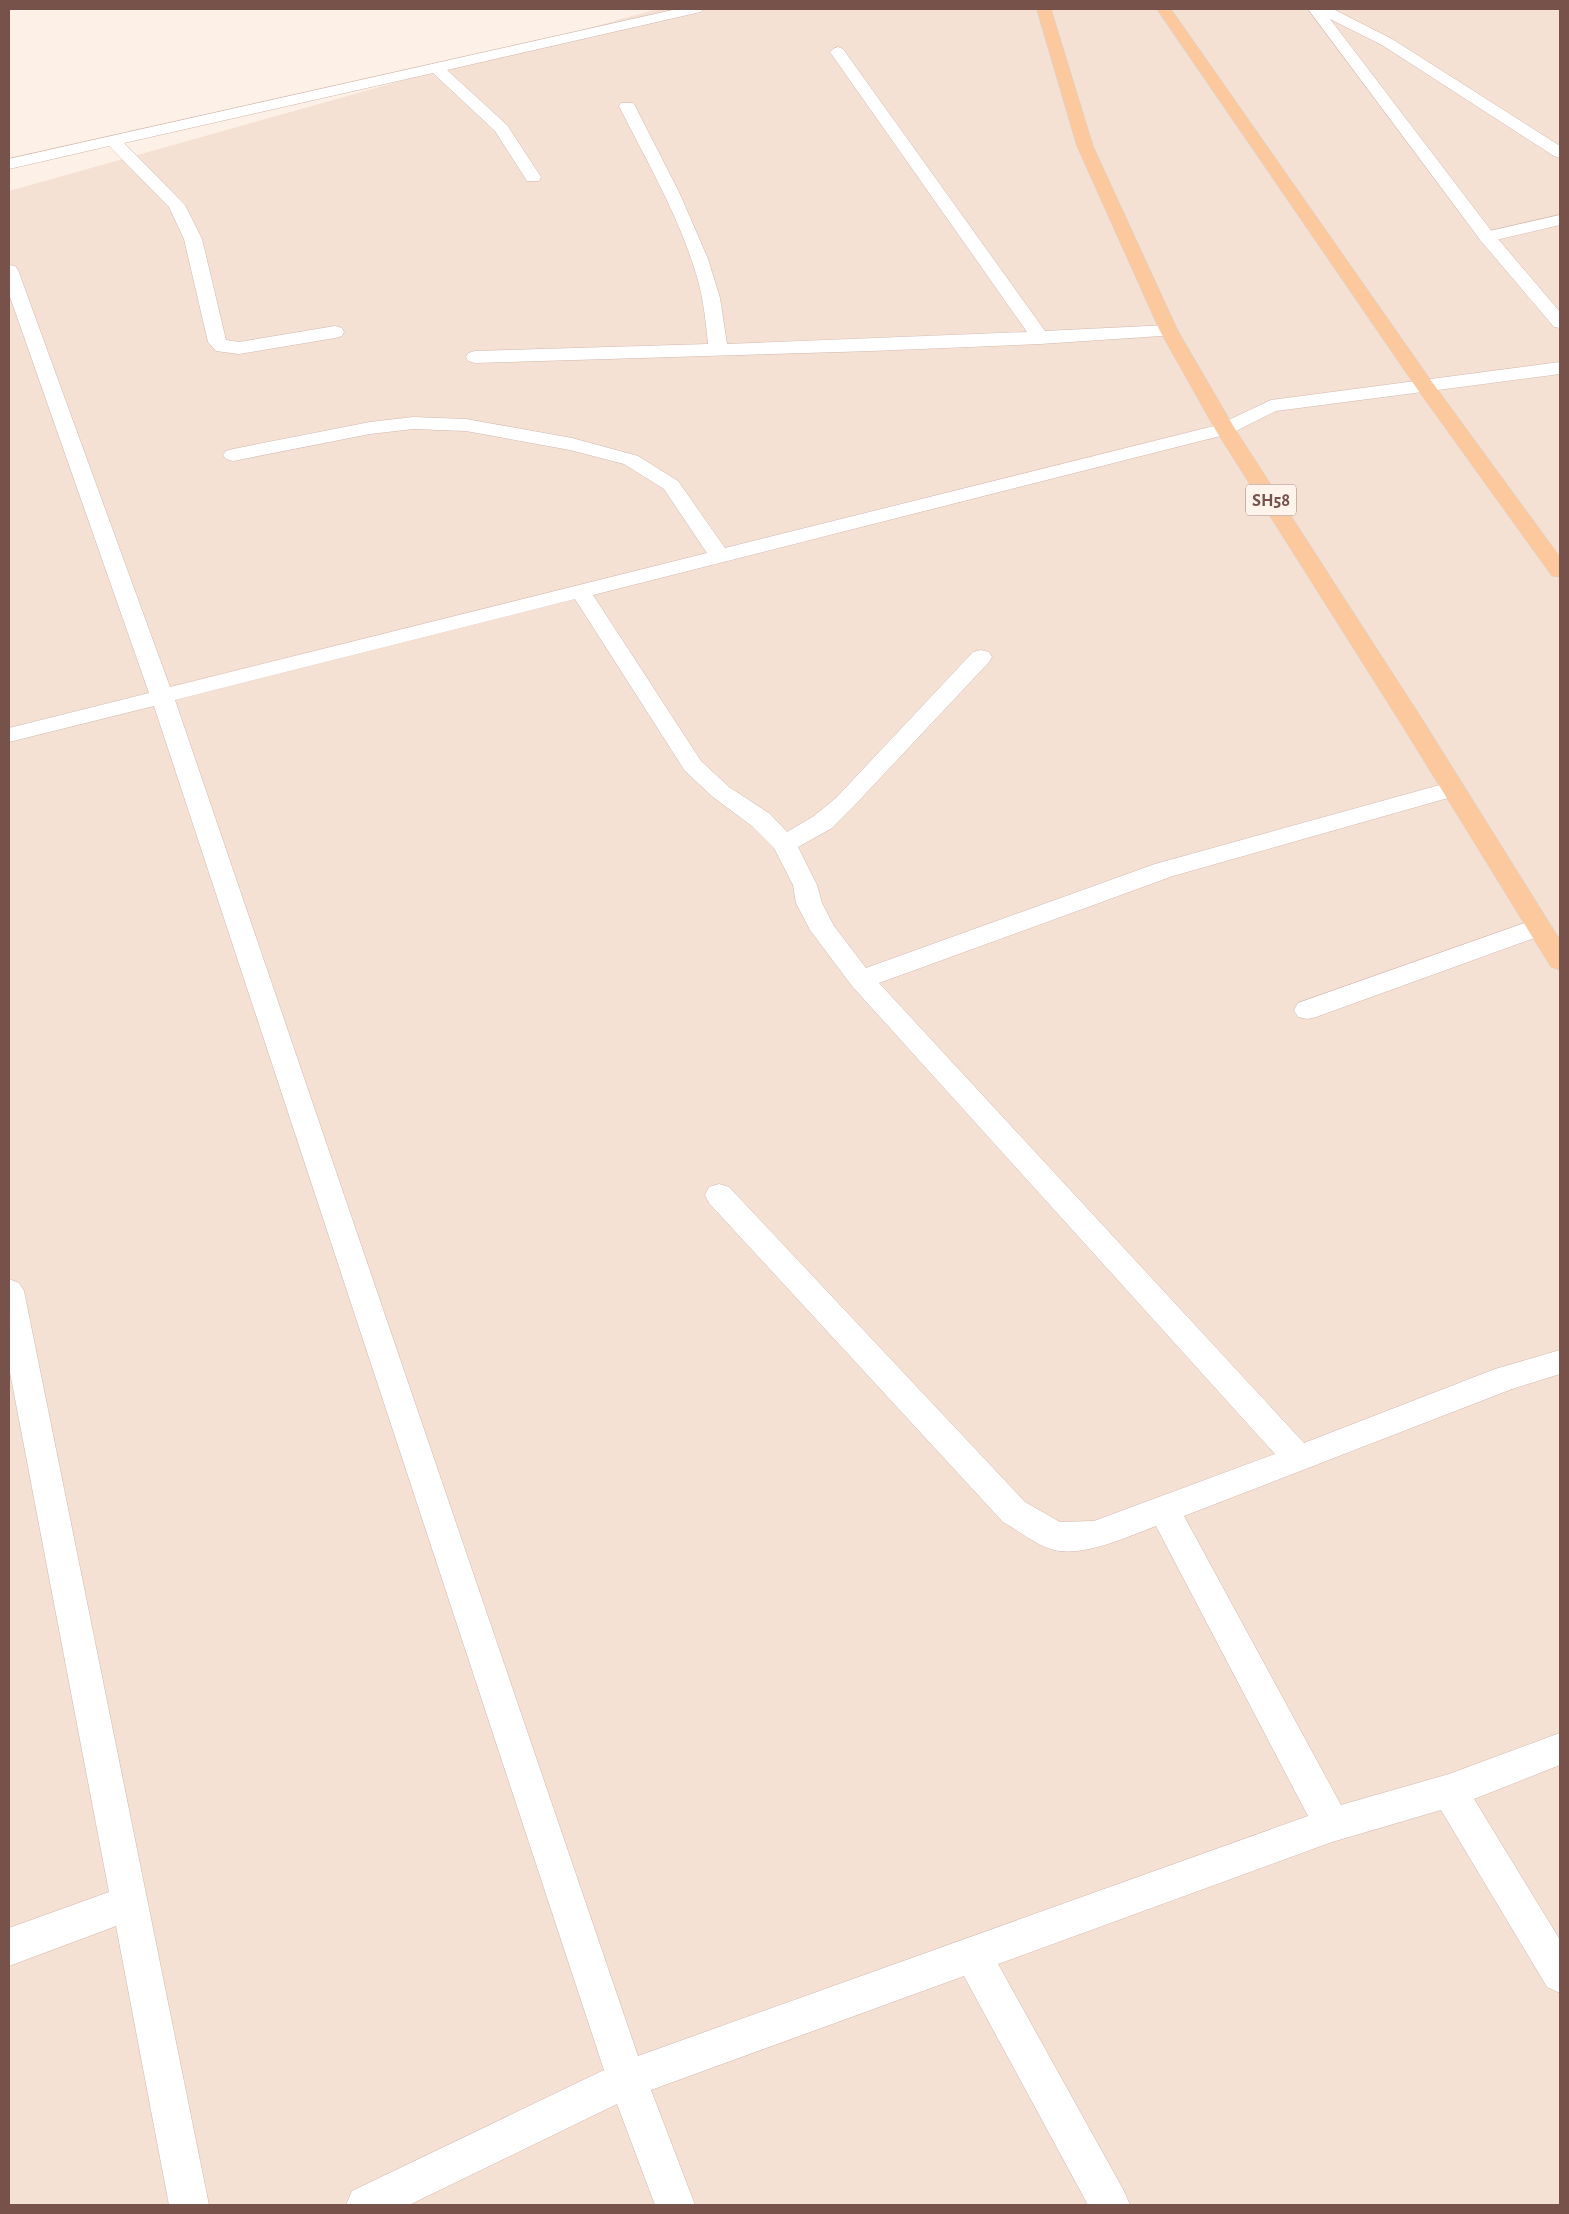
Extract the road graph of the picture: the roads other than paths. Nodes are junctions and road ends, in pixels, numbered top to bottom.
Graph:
1 (696, 9) edge
2 (1044, 9) edge
3 (1164, 9) edge
4 (1315, 9) edge
5 (1322, 9) edge
6 (838, 52) dead end
7 (435, 67) junction
8 (626, 106) dead end
9 (112, 140) junction
10 (1560, 153) edge
11 (9, 164) edge
12 (533, 177) dead end
13 (1560, 220) edge
14 (1487, 237) junction
15 (9, 270) edge
16 (1560, 323) edge
17 (1169, 331) junction
18 (335, 332) dead end
19 (1040, 338) junction
20 (718, 350) junction
21 (476, 357) dead end
22 (1560, 368) edge
23 (1425, 386) junction
24 (1225, 429) junction
25 (234, 455) dead end
26 (720, 556) junction
27 (1560, 571) edge
28 (580, 591) junction
29 (981, 657) dead end
30 (162, 696) junction
31 (9, 735) edge
32 (1454, 789) junction
33 (784, 844) junction
34 (1539, 927) junction
35 (1560, 961) edge
36 (861, 980) junction
37 (1308, 1010) dead end
38 (720, 1195) dead end
39 (9, 1291) edge
40 (1560, 1362) edge
41 (1299, 1459) junction
42 (1163, 1509) junction
43 (1560, 1749) edge
44 (1449, 1790) junction
45 (1332, 1825) junction
46 (129, 1903) junction
47 (9, 1947) edge
48 (972, 1954) junction
49 (1560, 1974) edge
50 (627, 2079) junction
51 (189, 2205) edge
52 (366, 2205) edge
53 (675, 2205) edge
54 (1110, 2205) edge

1 - 7 street
2 - 17 main road, SH58
3 - 23 main road
4 - 14 street
5 - 10 street
6 - 19 street
7 - 9 street
7 - 12 street
8 - 20 street
9 - 11 street
9 - 18 street
13 - 14 street
14 - 16 street
15 - 30 street
17 - 19 street
17 - 24 main road, SH58
19 - 20 street
20 - 21 street
22 - 23 street
23 - 24 street
23 - 27 main road
24 - 26 street
24 - 32 main road, SH58
25 - 26 street
26 - 28 street
28 - 30 street
28 - 33 street
29 - 33 street
30 - 31 street
30 - 50 street
32 - 34 main road, SH58
32 - 36 street
33 - 36 street
34 - 35 main road, SH58
34 - 37 street
36 - 41 street
38 - 42 street
39 - 46 street
40 - 41 street
41 - 42 street
42 - 45 street
43 - 44 street
44 - 45 street
44 - 49 street
45 - 48 street
46 - 47 street
46 - 51 street
48 - 50 street
48 - 54 street
50 - 52 street
50 - 53 street

